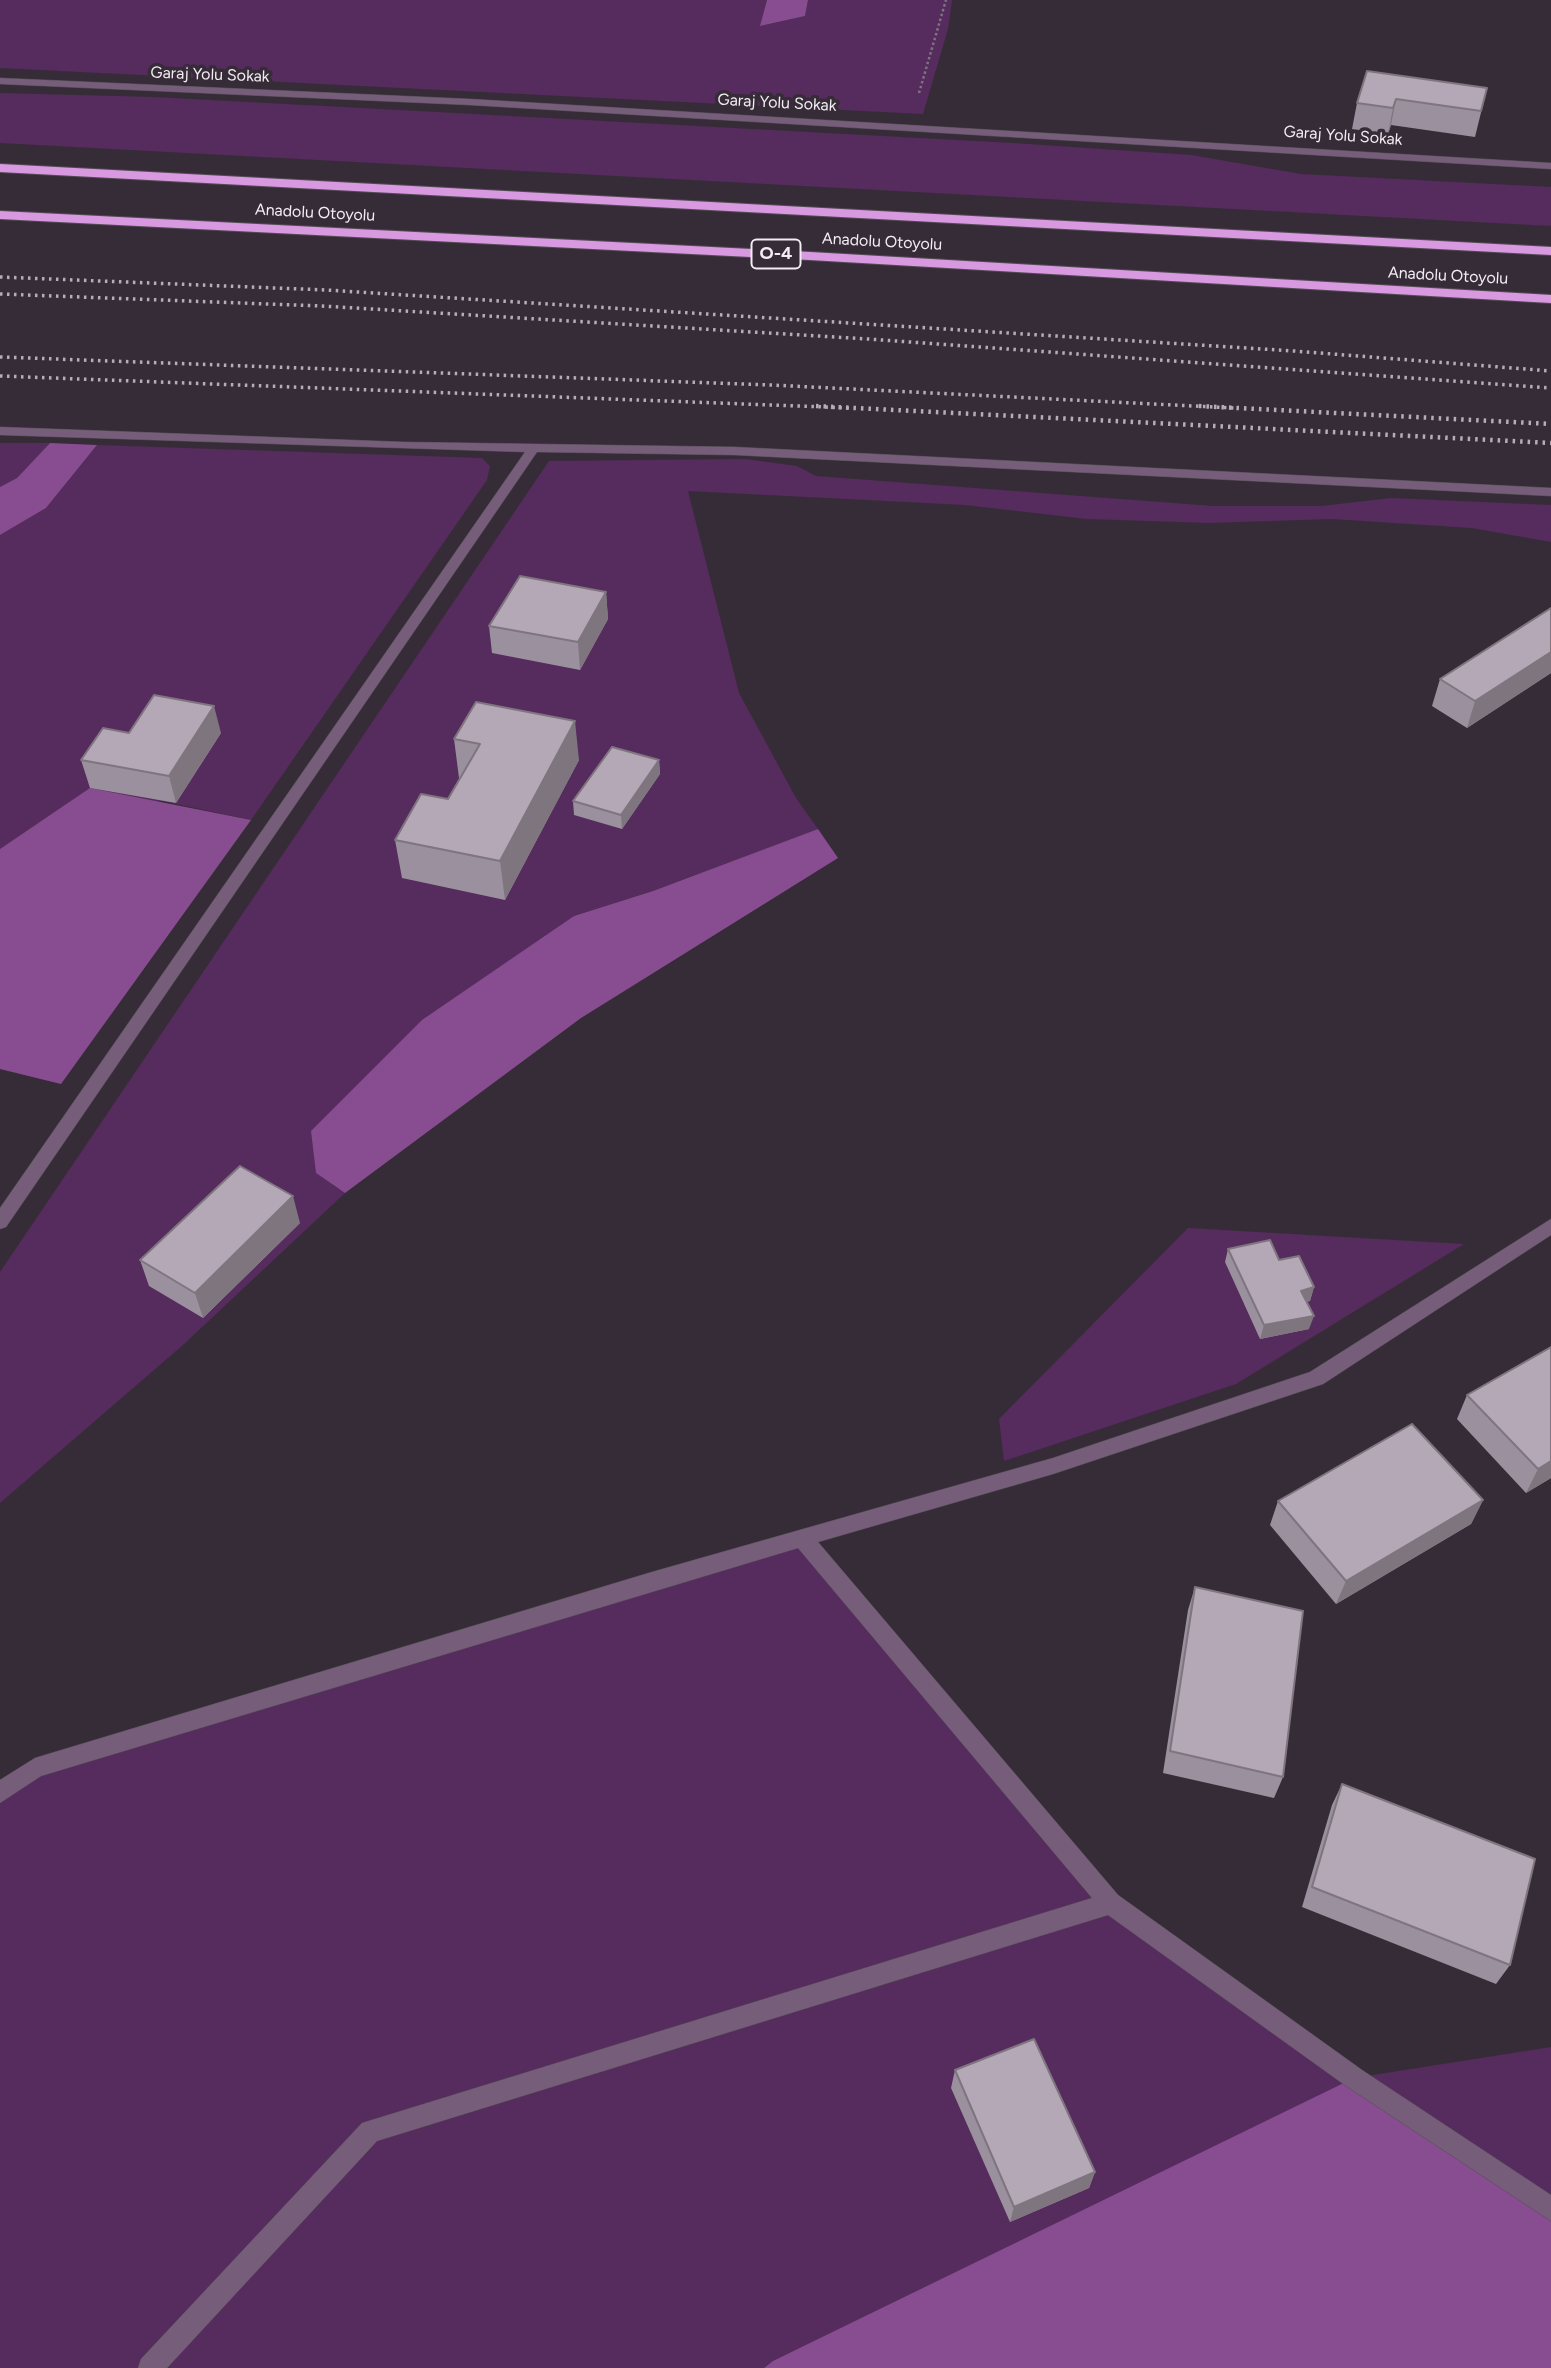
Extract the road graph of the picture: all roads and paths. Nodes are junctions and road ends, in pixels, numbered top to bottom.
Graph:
1 (946, 0) edge
2 (0, 81) edge
3 (907, 127) junction
4 (1551, 166) edge
5 (0, 168) edge
6 (0, 215) edge
7 (1551, 251) edge
8 (1551, 299) edge
9 (0, 431) edge
10 (533, 449) junction
11 (1551, 492) edge
12 (0, 1222) edge
13 (1551, 1226) edge
14 (802, 1538) junction
15 (0, 1793) edge
16 (1110, 1903) junction
17 (1551, 2209) edge
18 (150, 2368) edge

1 - 3 path
2 - 3 street, Garaj Yolu Sokak
3 - 4 street, Garaj Yolu Sokak
5 - 7 highway, Anadolu Otoyolu
6 - 8 highway, Anadolu Otoyolu / O-4
9 - 10 street
10 - 11 street
10 - 12 street
13 - 14 street
14 - 15 street
14 - 16 street
16 - 17 street
16 - 18 street

